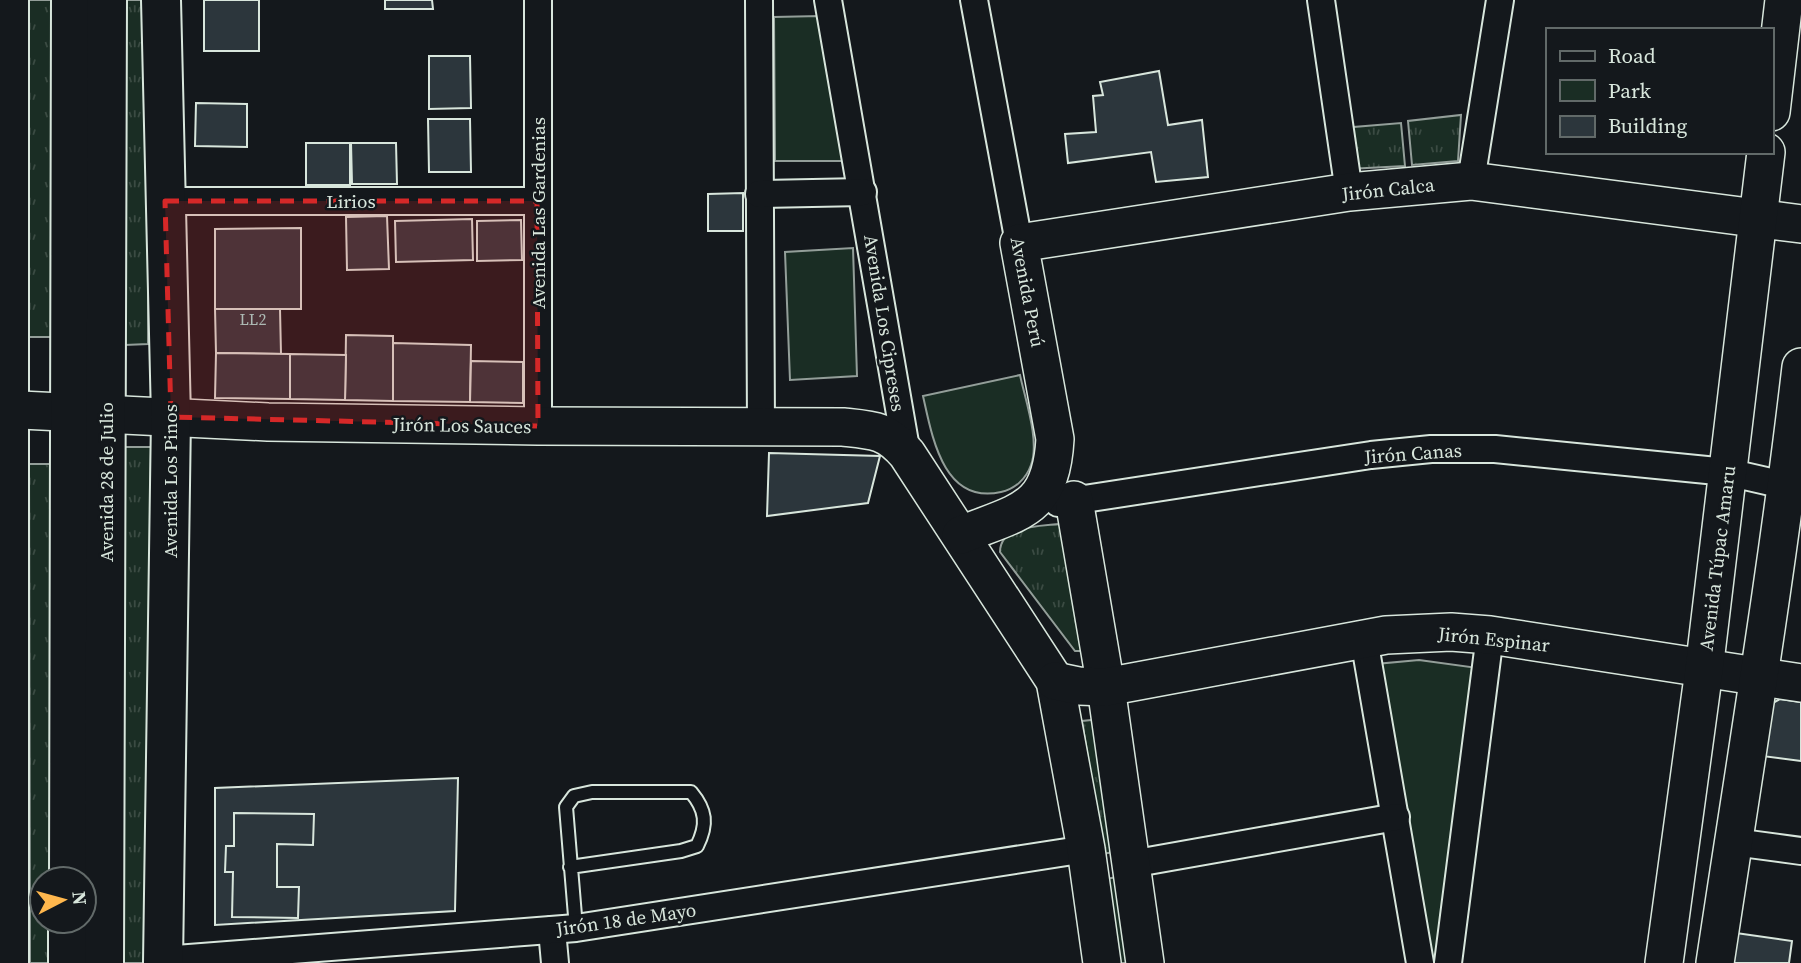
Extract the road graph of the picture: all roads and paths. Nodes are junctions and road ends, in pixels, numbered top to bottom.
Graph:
1 (9, 0) edge
2 (71, 0) edge
3 (107, 0) edge
4 (161, 0) edge
5 (538, 0) edge
6 (759, 0) edge
7 (828, 0) edge
8 (974, 0) edge
9 (1321, 0) edge
10 (1500, 0) edge
11 (1784, 0) edge
12 (1773, 95) edge
13 (1766, 154) edge
14 (1471, 181) junction
15 (863, 192) junction
16 (1349, 192) junction
17 (758, 194) junction
18 (165, 201) junction
19 (537, 201) junction
20 (1759, 218) junction
21 (1801, 224) edge
22 (1018, 243) junction
23 (1801, 367) edge
24 (4, 409) edge
25 (89, 413) junction
26 (171, 417) junction
27 (538, 426) junction
28 (761, 429) junction
29 (907, 454) junction
30 (4, 467) edge
31 (1727, 472) junction
32 (1794, 488) edge
33 (1074, 500) junction
34 (1026, 508) junction
35 (961, 535) junction
36 (1490, 635) junction
37 (1364, 639) junction
38 (1704, 670) junction
39 (1760, 678) junction
40 (1055, 681) junction
41 (1801, 683) edge
42 (1106, 687) junction
43 (1396, 817) junction
44 (1734, 842) junction
45 (1086, 849) junction
46 (1801, 851) edge
47 (1131, 864) junction
48 (70, 865) edge
49 (570, 867) junction
50 (4, 871) edge
51 (564, 929) junction
52 (68, 935) edge
53 (6, 944) edge
54 (163, 961) edge
55 (68, 963) edge
56 (104, 963) edge
57 (555, 963) edge
58 (1102, 963) edge
59 (1145, 963) edge
60 (1420, 963) edge
61 (1448, 963) edge
62 (1664, 963) edge
63 (1715, 963) edge

1 - 24 main road
2 - 25 main road, Avenida 28 de Julio
3 - 25 main road, Avenida 28 de Julio
4 - 18 main road, Avenida Los Pinos
5 - 19 street, Avenida Las Gardenias
6 - 17 street
7 - 15 street, Avenida Los Cipreses
8 - 22 street, Avenida Perú
9 - 16 street
10 - 14 street
11 - 12 street
13 - 20 street, Avenida Túpac Amaru
14 - 16 street, Jirón Calca
14 - 20 street, Jirón Calca
15 - 17 street
15 - 29 street, Avenida Los Cipreses
16 - 22 street, Jirón Calca
17 - 28 street
18 - 19 street, Lirios
18 - 26 main road, Avenida Los Pinos
19 - 27 street, Avenida Las Gardenias
20 - 21 street, Jirón Calca
20 - 31 street, Avenida Túpac Amaru
22 - 34 street, Avenida Perú
23 - 32 street
24 - 25 street, Jirón Los Sauces
24 - 30 main road
25 - 26 street, Jirón Los Sauces
25 - 48 main road, Avenida 28 de Julio
25 - 56 main road, Avenida 28 de Julio
26 - 27 street, Jirón Los Sauces
26 - 54 main road, Avenida Los Pinos
27 - 28 street, Jirón Los Sauces
28 - 29 street, Jirón Los Sauces
29 - 35 street, Jirón Los Sauces
30 - 50 main road
31 - 32 street, Jirón Canas
31 - 33 street, Jirón Canas
31 - 38 street, Avenida Túpac Amaru
32 - 39 street
33 - 34 street, Jirón Canas
33 - 42 street
34 - 35 street, Avenida Perú
35 - 40 street, Jirón Los Sauces
36 - 37 street, Jirón Espinar
36 - 38 street, Jirón Espinar
36 - 61 street
37 - 42 street, Jirón Espinar
37 - 43 street
38 - 39 street, Jirón Espinar
38 - 62 street, Avenida Túpac Amaru
39 - 41 street, Jirón Espinar
39 - 44 street
40 - 42 street, Jirón Espinar
40 - 45 street
42 - 47 street
43 - 47 street
43 - 60 street
44 - 46 street
44 - 63 street
45 - 51 street, Jirón 18 de Mayo
45 - 58 street
47 - 59 street
49 - 49 lane
49 - 51 lane
50 - 53 main road
51 - 54 street, Jirón 18 de Mayo
51 - 57 street
52 - 55 main road

